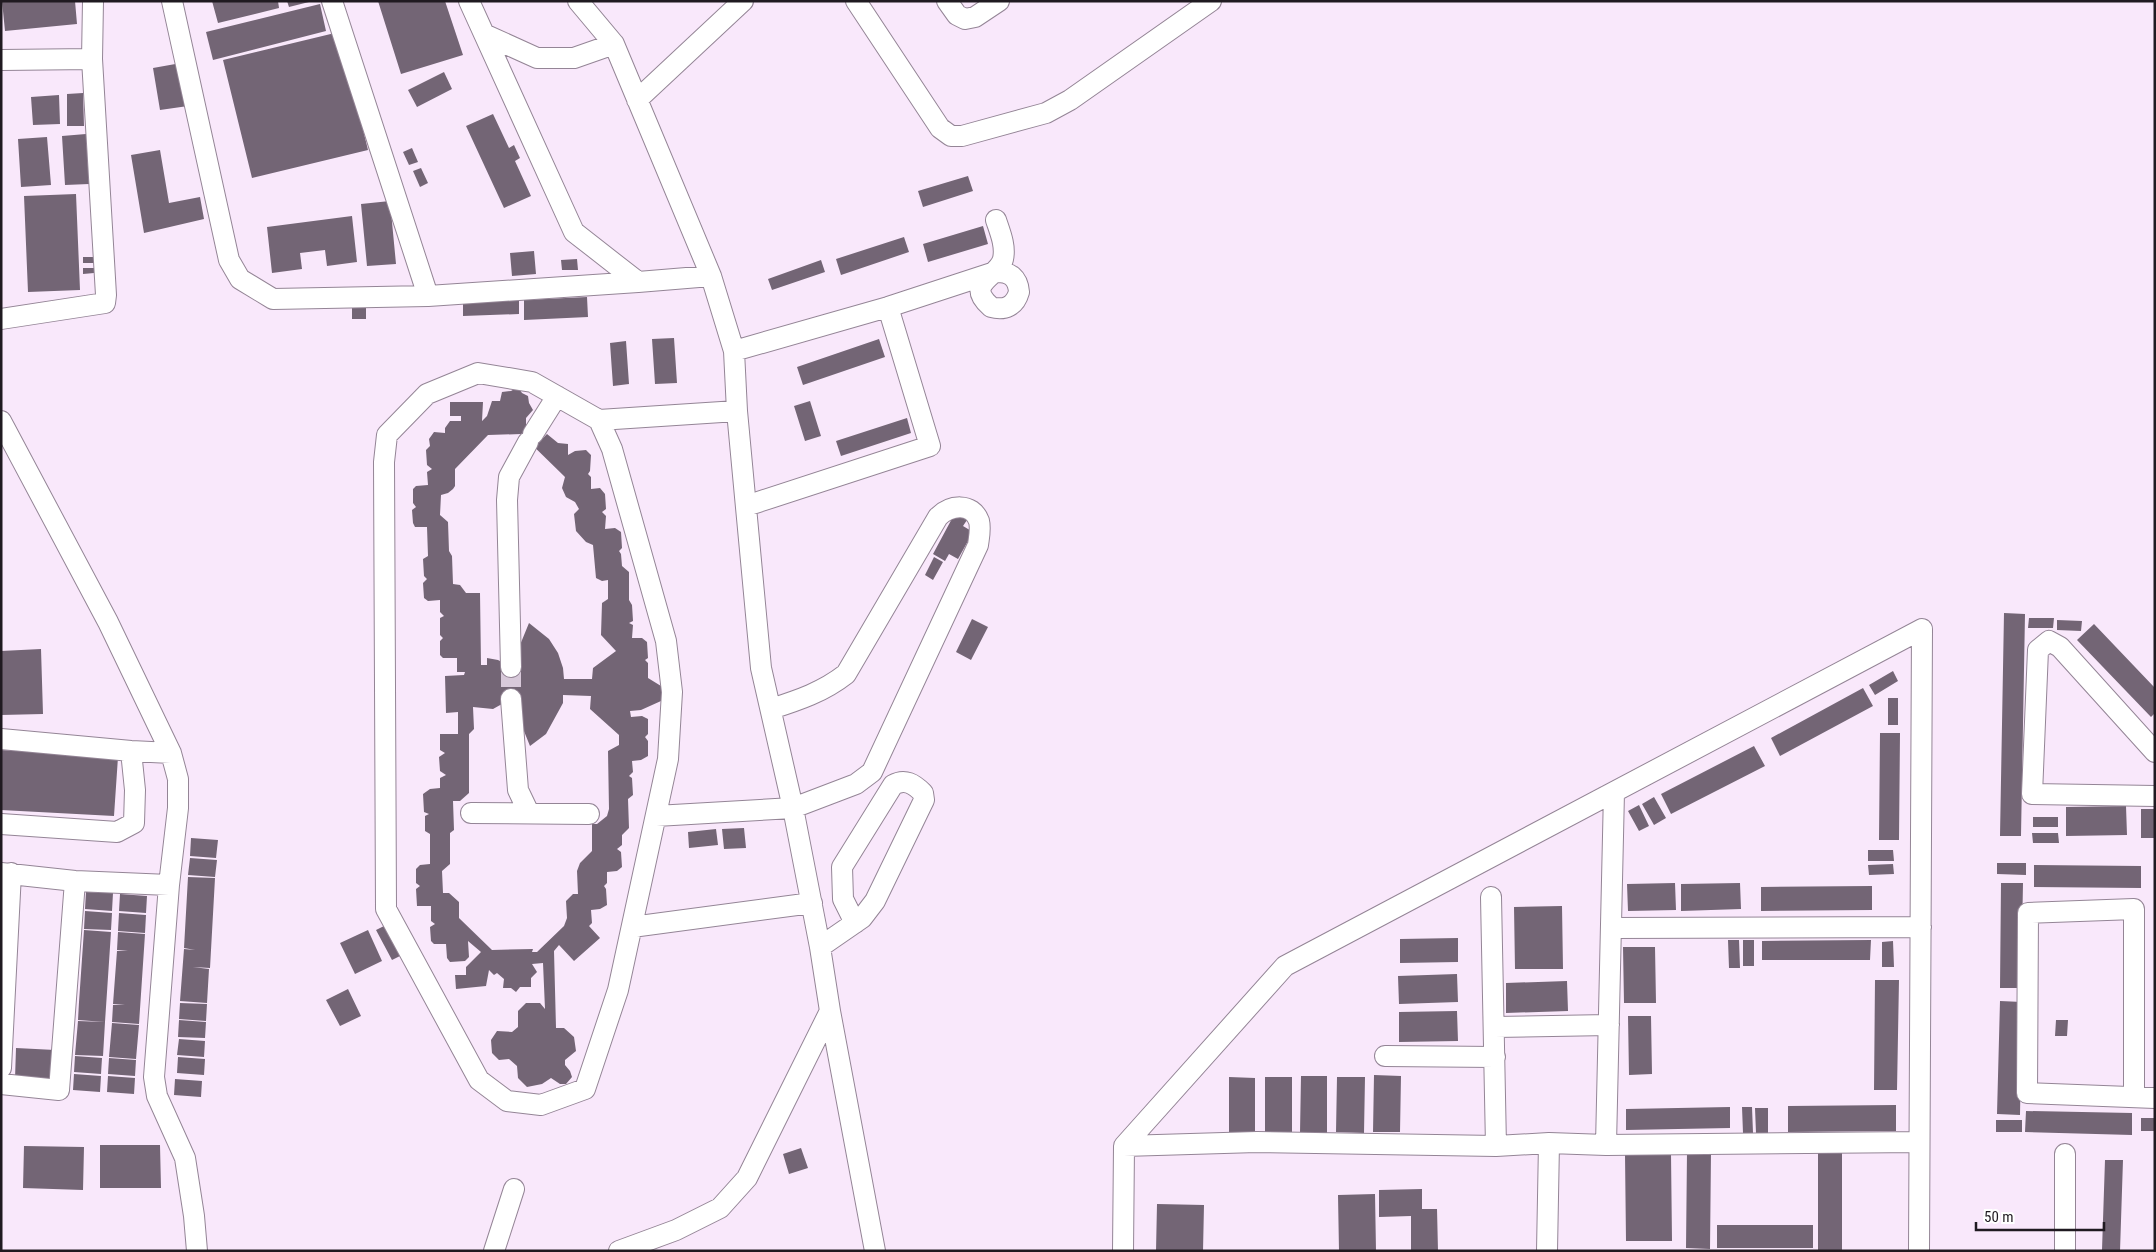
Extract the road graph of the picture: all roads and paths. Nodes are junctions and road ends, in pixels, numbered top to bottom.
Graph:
1 (92, 1) edge
2 (172, 1) edge
3 (332, 1) edge
4 (469, 1) edge
5 (578, 1) edge
6 (743, 1) edge
7 (856, 1) edge
8 (947, 1) edge
9 (999, 1) edge
10 (1211, 1) edge
11 (484, 34) junction
12 (614, 44) junction
13 (92, 59) junction
14 (1, 60) edge
15 (637, 100) junction
16 (996, 220) dead end
17 (711, 276) junction
18 (638, 282) junction
19 (428, 296) junction
20 (888, 308) junction
21 (1, 319) edge
22 (734, 351) junction
23 (557, 396) junction
24 (737, 411) junction
25 (598, 420) junction
26 (1, 421) edge
27 (746, 506) junction
28 (511, 667) tunnel mouth
29 (511, 699) tunnel mouth
30 (771, 708) junction
31 (1, 739) edge
32 (131, 751) junction
33 (2155, 752) edge
34 (171, 753) junction
35 (1614, 792) junction
36 (2155, 796) edge
37 (792, 808) junction
38 (471, 813) dead end
39 (529, 813) junction
40 (589, 814) dead end
41 (656, 816) junction
42 (1, 824) edge
43 (6, 873) edge
44 (75, 881) junction
45 (169, 885) junction
46 (1491, 897) dead end
47 (812, 903) junction
48 (855, 923) junction
49 (632, 926) junction
50 (1921, 927) junction
51 (1611, 928) junction
52 (820, 947) junction
53 (830, 1011) junction
54 (1609, 1025) junction
55 (1495, 1027) junction
56 (1384, 1056) dead end
57 (1495, 1057) junction
58 (1, 1068) edge
59 (1, 1084) edge
60 (2134, 1097) junction
61 (2155, 1098) edge
62 (1918, 1142) junction
63 (1549, 1143) junction
64 (1606, 1145) junction
65 (1124, 1146) junction
66 (1496, 1146) junction
67 (2065, 1154) dead end
68 (514, 1189) dead end
69 (197, 1251) edge
70 (494, 1251) edge
71 (619, 1251) edge
72 (875, 1251) edge
73 (1123, 1251) edge
74 (1547, 1251) edge
75 (1919, 1251) edge
76 (2065, 1251) edge

1 - 13 street
2 - 19 street
3 - 19 street
4 - 11 street
5 - 12 street
6 - 15 street
7 - 10 street
8 - 9 street
11 - 12 street
11 - 18 street
12 - 15 street
13 - 14 street
13 - 21 street
15 - 17 street
16 - 20 street
17 - 18 street
17 - 22 street
18 - 19 street
20 - 22 street
20 - 27 street
22 - 24 street
23 - 25 street
23 - 28 street
23 - 49 street
24 - 25 street
24 - 27 street
25 - 41 street
26 - 34 street
27 - 30 street
29 - 39 street
30 - 37 street
30 - 37 street
31 - 32 street
32 - 34 street
32 - 42 street
33 - 36 street
34 - 45 street
35 - 50 street
35 - 51 street
35 - 65 street
37 - 41 street
37 - 47 street
38 - 39 street
39 - 40 street
41 - 49 street
43 - 44 street
43 - 58 street
44 - 45 street
44 - 59 street
45 - 69 street
46 - 55 street
47 - 49 street
47 - 52 street
48 - 48 street
48 - 52 street
50 - 51 street
50 - 62 street
51 - 54 street
52 - 53 street
53 - 71 street
53 - 72 street
54 - 55 street
54 - 64 street
55 - 57 street
56 - 57 street
57 - 66 street
60 - 60 street
60 - 61 street
62 - 64 street
62 - 75 street
63 - 64 street
63 - 66 street
63 - 74 street
65 - 66 street
65 - 73 street
67 - 76 street
68 - 70 street

